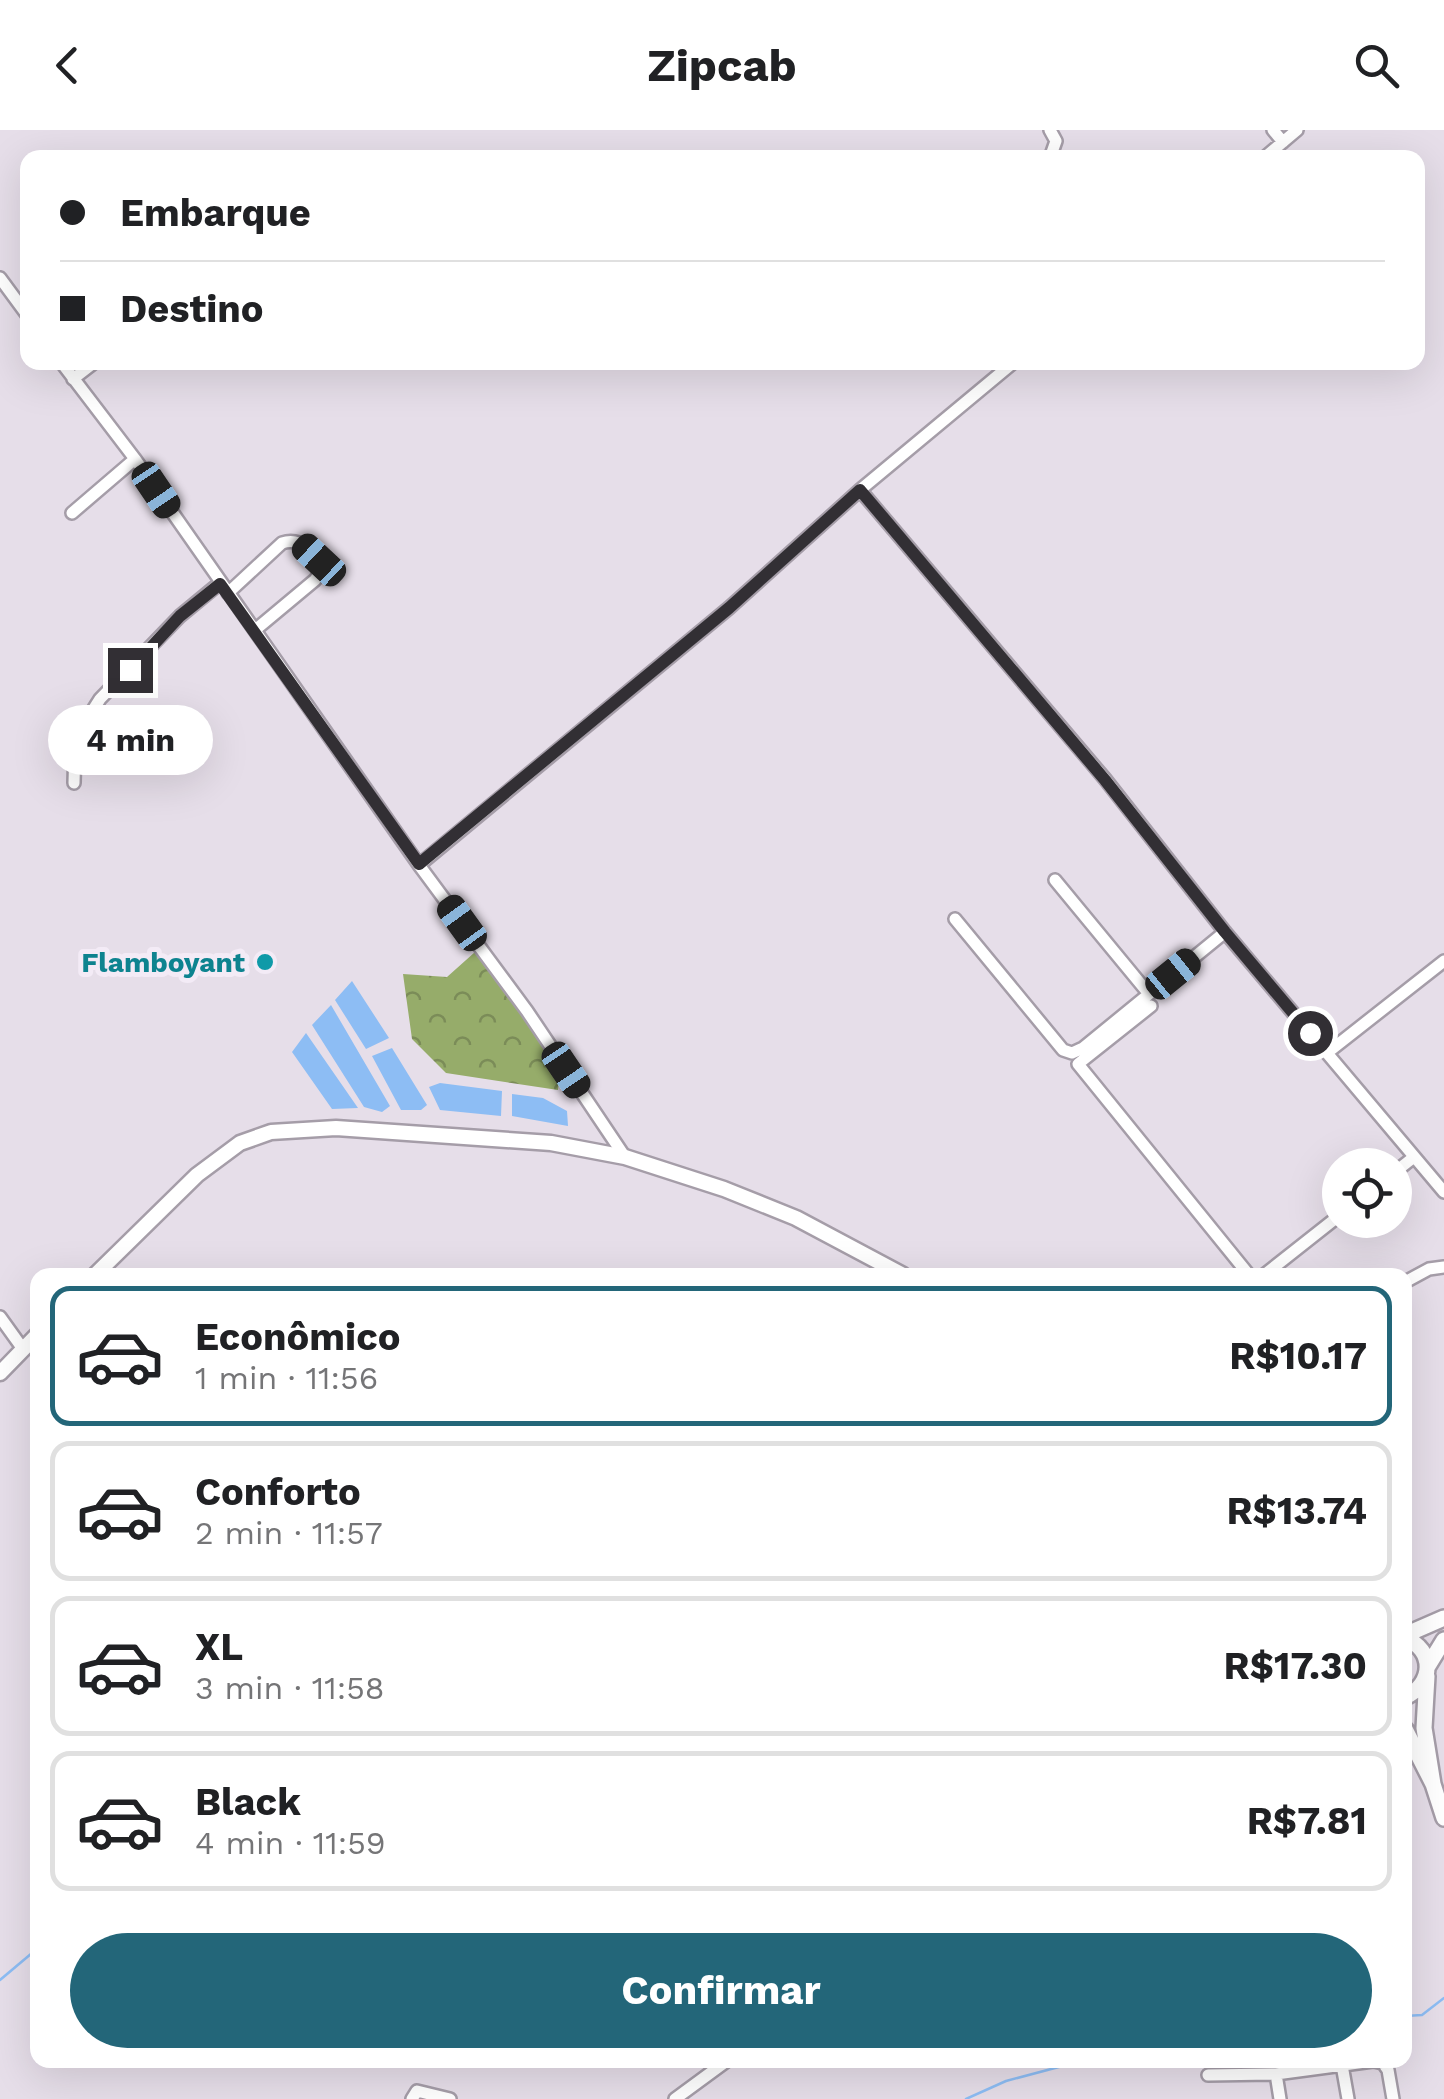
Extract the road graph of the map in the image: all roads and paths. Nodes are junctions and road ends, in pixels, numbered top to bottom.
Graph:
1 (1273, 130) edge
2 (1297, 130) edge
3 (1283, 142) junction
4 (1274, 150) edge
5 (0, 278) edge
6 (20, 305) edge
7 (66, 370) edge
8 (85, 370) edge
9 (1004, 370) edge
10 (72, 379) junction
11 (135, 459) junction
12 (860, 490) junction
13 (72, 513) dead end
14 (224, 588) junction
15 (255, 630) junction
16 (74, 783) dead end
17 (419, 864) junction
18 (1055, 880) dead end
19 (954, 918) dead end
20 (1225, 932) junction
21 (1444, 961) edge
22 (1150, 1000) junction
23 (1327, 1053) junction
24 (1414, 1157) joint
25 (624, 1158) junction
26 (1444, 1192) edge
27 (1322, 1229) edge
28 (1444, 1267) edge
29 (101, 1268) edge
30 (891, 1268) edge
31 (1243, 1268) edge
32 (1273, 1268) edge
33 (1412, 1278) edge
34 (0, 1316) edge
35 (30, 1343) edge
36 (24, 1349) junction
37 (0, 1373) edge
38 (1444, 1618) edge
39 (1412, 1633) edge
40 (1444, 1640) edge
41 (1412, 1641) edge
42 (1427, 1671) junction
43 (1412, 1694) edge
44 (1412, 1743) edge
45 (1433, 1784) junction
46 (1444, 1818) edge
47 (717, 2068) edge
48 (1320, 2068) edge
49 (1343, 2068) edge
50 (1387, 2068) edge
51 (1276, 2074) junction
52 (1208, 2075) dead end
53 (412, 2099) edge
54 (450, 2099) edge
55 (675, 2099) edge
56 (1280, 2099) edge
57 (1348, 2099) edge
58 (1393, 2099) edge

1 - 3 street
2 - 3 street
3 - 4 street
5 - 6 street
7 - 10 street
8 - 10 street
9 - 12 street
10 - 11 street
11 - 13 street
11 - 14 street
12 - 17 street
12 - 20 street
14 - 15 street
14 - 15 street
14 - 16 street
15 - 17 street
17 - 25 street
18 - 22 street
19 - 22 street
20 - 22 street
20 - 23 street
21 - 23 street
22 - 31 street
23 - 24 street
24 - 26 street
25 - 29 street
25 - 30 street
27 - 32 street
28 - 33 street
34 - 36 street
35 - 36 street
36 - 37 street
38 - 39 main road
40 - 42 main road
41 - 42 main road
42 - 43 main road
42 - 45 main road
44 - 45 main road
45 - 46 main road
47 - 55 street
48 - 51 street
49 - 57 street
50 - 58 street
51 - 52 street
51 - 56 street
53 - 54 street

